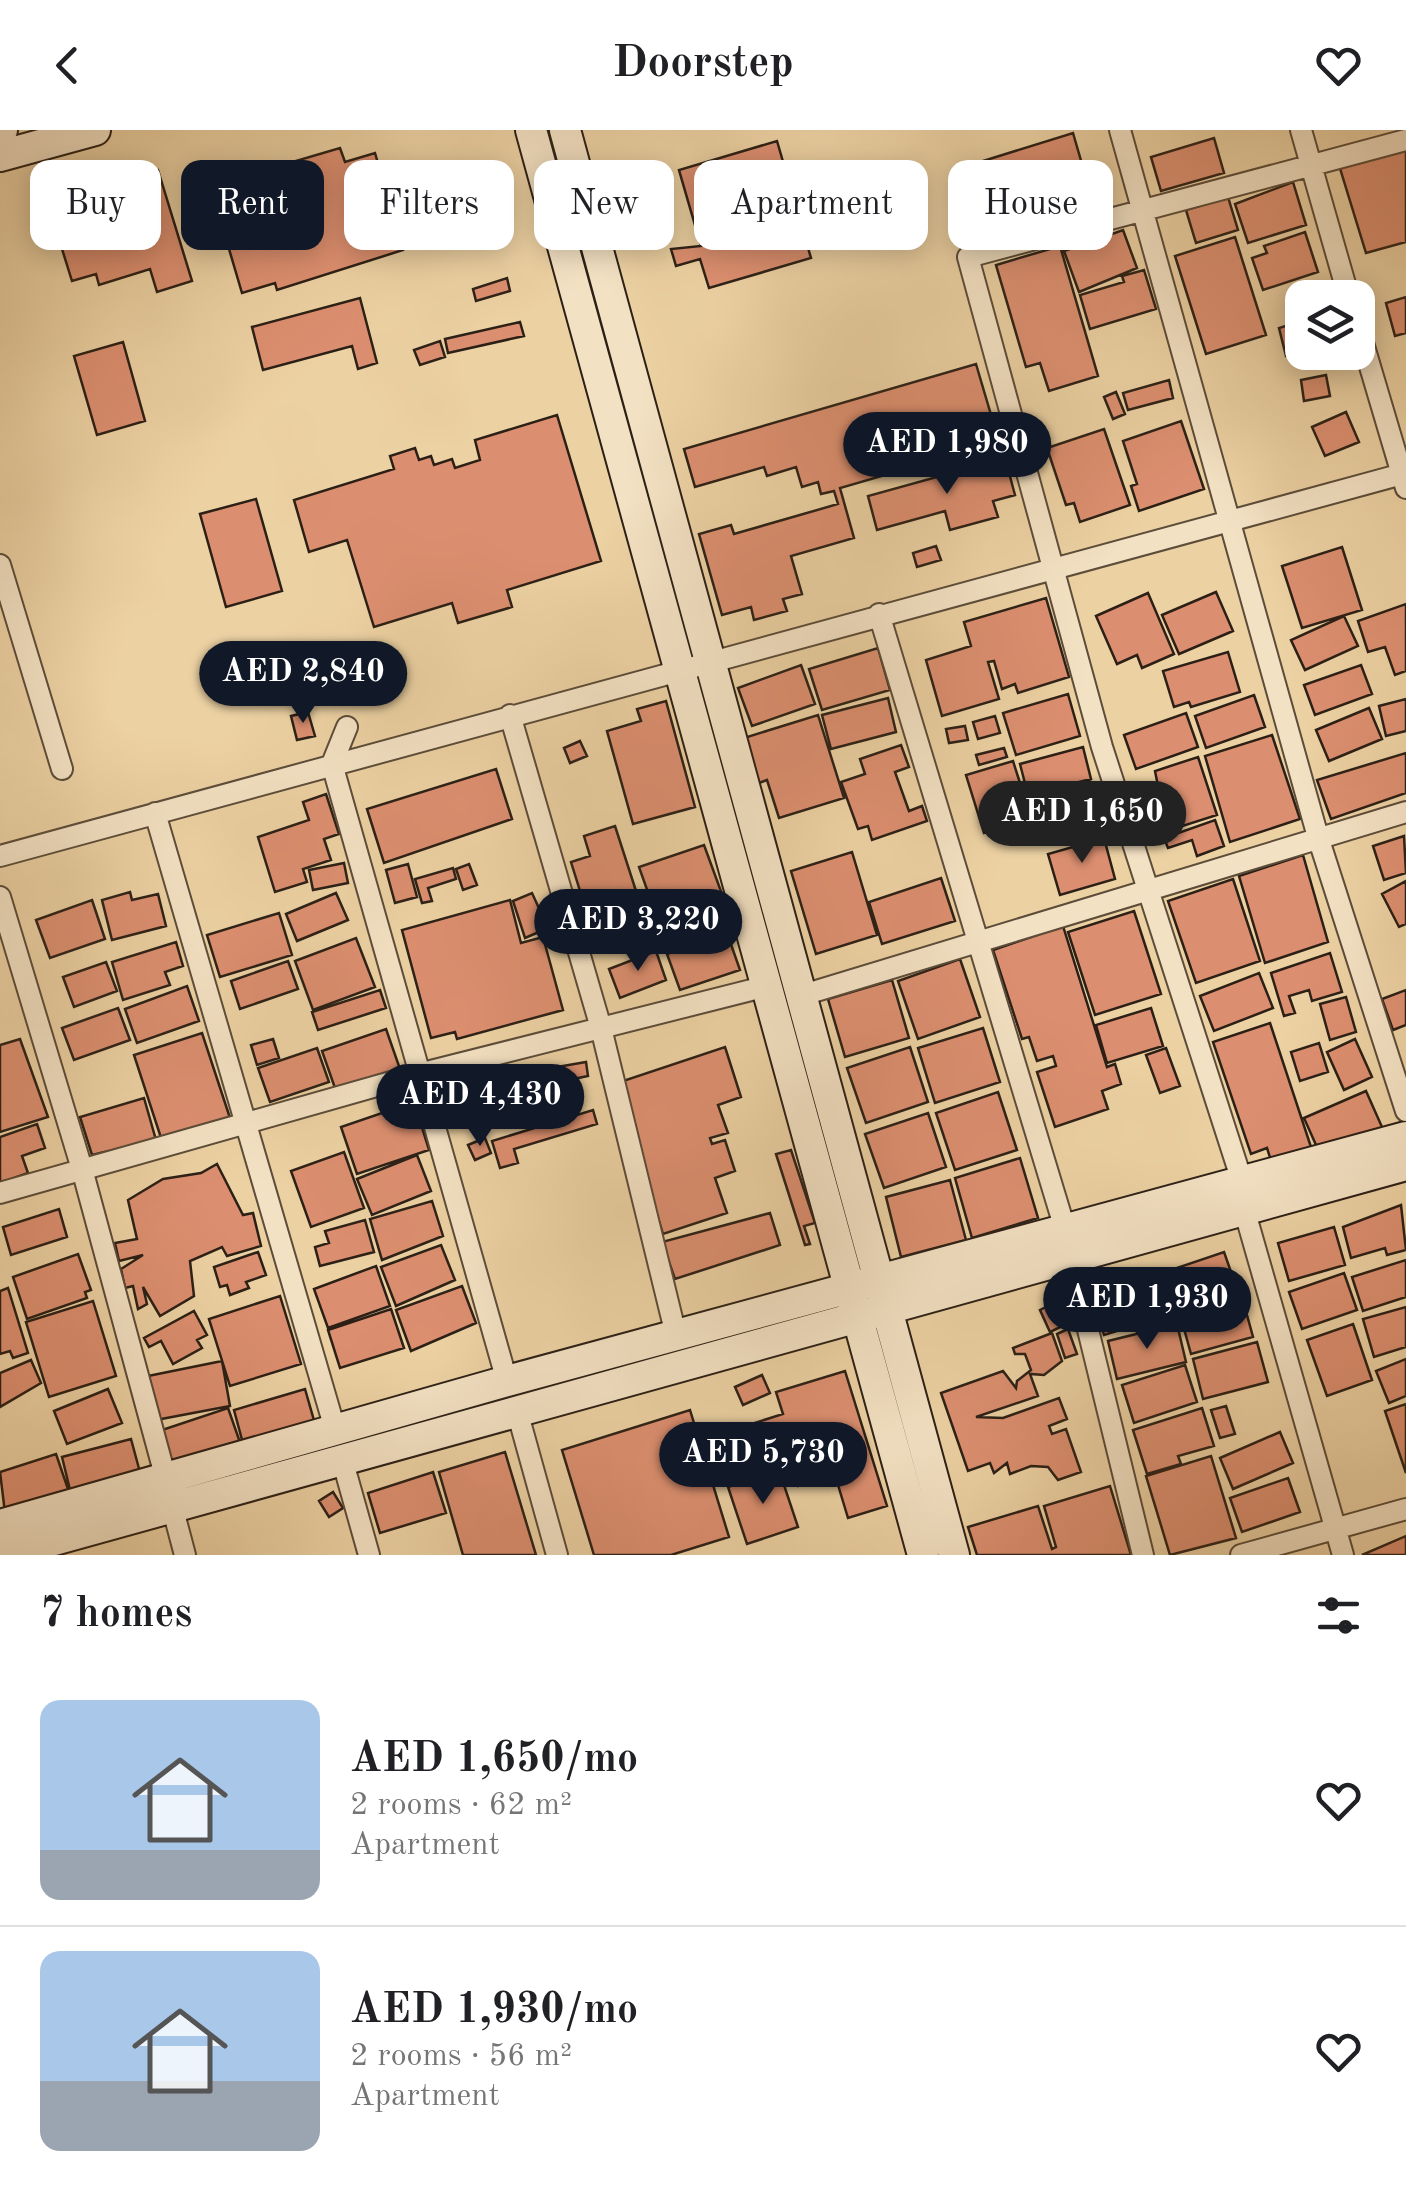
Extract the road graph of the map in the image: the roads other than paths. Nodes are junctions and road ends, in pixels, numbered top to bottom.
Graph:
1 (95, 130) edge
2 (531, 130) edge
3 (565, 130) edge
4 (1120, 130) edge
5 (1301, 130) edge
6 (1406, 140) edge
7 (0, 156) edge
8 (1310, 167) junction
9 (1141, 214) junction
10 (1344, 280) edge
11 (1372, 370) edge
12 (1405, 478) edge
13 (1228, 519) junction
14 (0, 565) edge
15 (1050, 567) junction
16 (879, 614) junction
17 (711, 660) junction
18 (679, 669) junction
19 (510, 715) junction
20 (347, 726) dead end
21 (332, 764) junction
22 (62, 768) dead end
23 (1406, 812) edge
24 (155, 813) junction
25 (1318, 837) junction
26 (0, 856) edge
27 (1149, 891) junction
28 (0, 897) edge
29 (979, 945) junction
30 (767, 986) junction
31 (803, 995) junction
32 (601, 1028) junction
33 (420, 1074) junction
34 (1406, 1112) edge
35 (244, 1124) junction
36 (1406, 1137) edge
37 (1406, 1165) edge
38 (82, 1170) junction
39 (0, 1193) edge
40 (1243, 1195) junction
41 (1067, 1243) junction
42 (884, 1293) junction
43 (854, 1302) junction
44 (676, 1335) junction
45 (506, 1381) junction
46 (517, 1411) junction
47 (338, 1444) junction
48 (169, 1492) junction
49 (1406, 1509) edge
50 (1336, 1528) junction
51 (2, 1547) edge
52 (186, 1555) edge
53 (368, 1555) edge
54 (557, 1555) edge
55 (924, 1555) edge
56 (954, 1555) edge
57 (1143, 1555) edge
58 (1242, 1555) edge
59 (1342, 1555) edge

1 - 7 street
2 - 18 street
3 - 17 street
4 - 9 street
5 - 8 street
6 - 8 street
8 - 9 street
8 - 10 street
9 - 13 street
9 - 15 street
11 - 12 street
12 - 13 street
13 - 15 street
13 - 25 street
14 - 22 street
15 - 16 street
15 - 27 street
16 - 17 street
16 - 29 street
17 - 18 street
17 - 31 street
18 - 19 street
18 - 30 street
19 - 21 street
19 - 32 street
20 - 21 street
21 - 24 street
21 - 33 street
23 - 25 street
24 - 26 street
24 - 35 street
25 - 27 street
25 - 34 street
27 - 29 street
27 - 40 street
28 - 38 street
29 - 31 street
29 - 41 street
30 - 32 street
30 - 43 street
31 - 42 street
32 - 33 street
32 - 44 street
33 - 35 street
33 - 45 street
35 - 38 street
35 - 47 street
36 - 40 street
37 - 40 street
38 - 39 street
38 - 48 street
40 - 41 street
40 - 50 street
41 - 42 street
41 - 57 street
42 - 43 street
42 - 56 street
43 - 44 street
43 - 46 street
43 - 55 street
44 - 45 street
45 - 47 street
46 - 47 street
46 - 54 street
47 - 48 street
47 - 53 street
48 - 51 street
48 - 52 street
49 - 50 street
50 - 58 street
50 - 59 street

